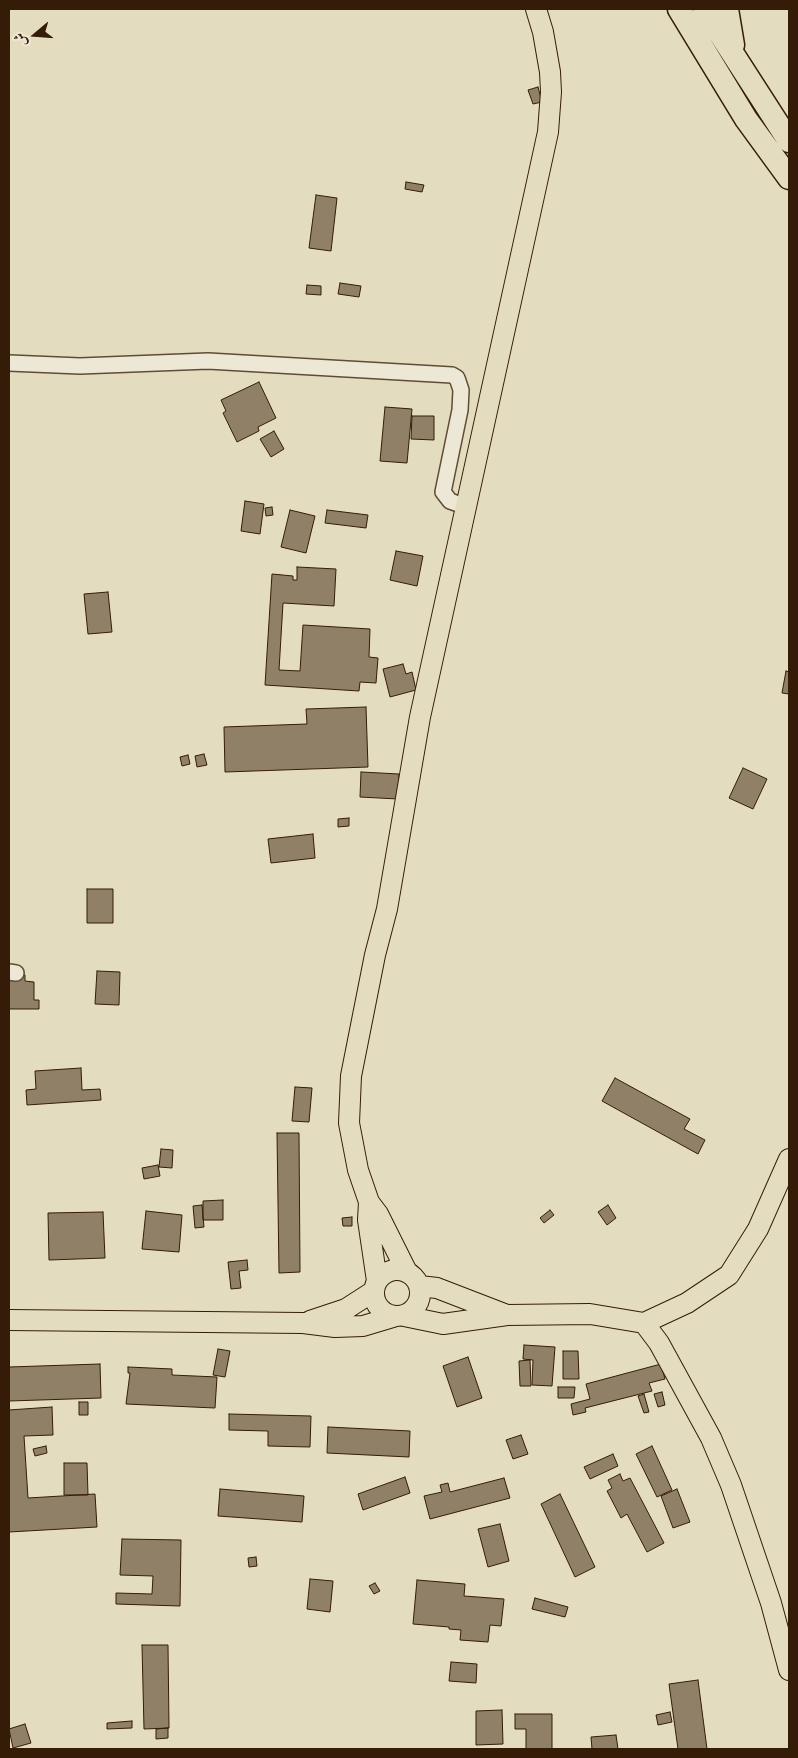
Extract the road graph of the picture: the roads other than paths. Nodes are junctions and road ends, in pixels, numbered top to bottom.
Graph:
1 (536, 9) edge
2 (679, 9) edge
3 (704, 9) edge
4 (727, 9) edge
5 (734, 54) junction
6 (789, 141) edge
7 (789, 178) edge
8 (9, 364) edge
9 (464, 506) junction
10 (789, 1159) edge
11 (369, 1202) junction
12 (413, 1279) junction
13 (375, 1286) junction
14 (507, 1315) junction
15 (398, 1316) junction
16 (9, 1320) edge
17 (303, 1323) junction
18 (644, 1323) junction
19 (789, 1670) edge

1 - 9 main road
2 - 7 highway
3 - 5 highway
4 - 5 highway
5 - 6 highway
8 - 9 street
9 - 11 main road
10 - 18 main road
11 - 12 main road
11 - 13 main road
12 - 13 main road
12 - 14 main road
12 - 15 main road
13 - 15 main road
13 - 17 main road
14 - 15 main road
14 - 18 main road
15 - 17 main road
16 - 17 main road
18 - 19 main road

